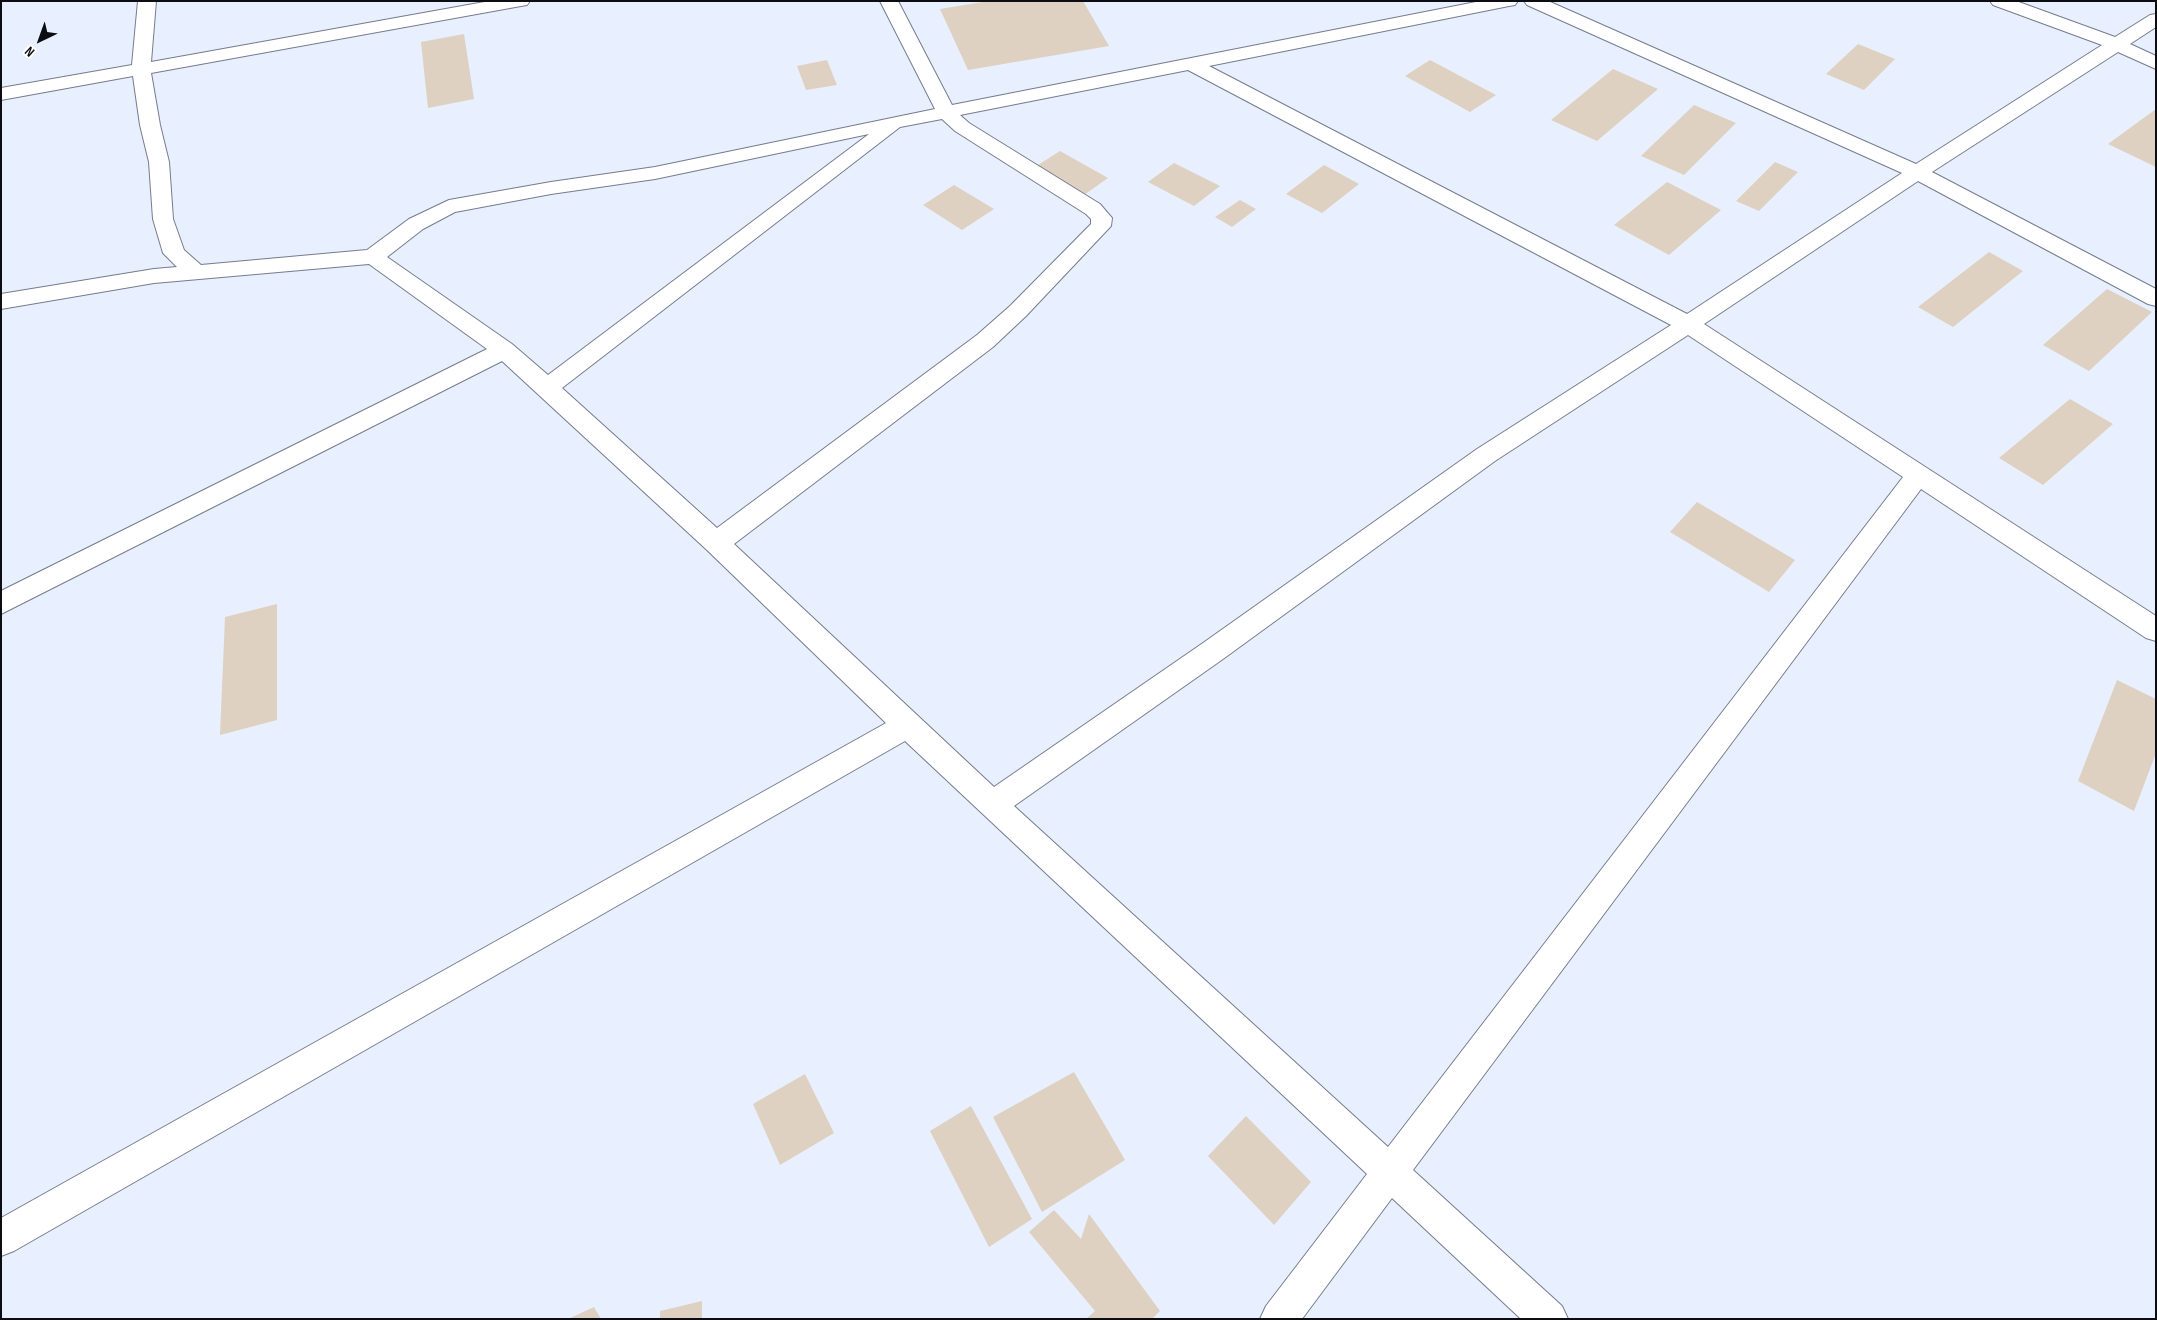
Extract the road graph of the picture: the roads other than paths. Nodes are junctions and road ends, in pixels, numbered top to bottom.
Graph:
1 (147, 1) edge
2 (521, 1) edge
3 (889, 1) edge
4 (1509, 1) edge
5 (1533, 1) edge
6 (1999, 1) edge
7 (2152, 25) edge
8 (2116, 44) junction
9 (2156, 63) edge
10 (1191, 64) junction
11 (141, 69) junction
12 (1, 94) edge
13 (946, 112) junction
14 (896, 124) junction
15 (1917, 172) junction
16 (373, 257) junction
17 (196, 272) junction
18 (2156, 299) edge
19 (1, 302) edge
20 (1688, 324) junction
21 (504, 350) junction
22 (547, 387) junction
23 (1918, 475) junction
24 (716, 543) junction
25 (1, 603) edge
26 (2156, 630) edge
27 (908, 725) junction
28 (992, 805) junction
29 (1391, 1172) junction
30 (1, 1238) edge
31 (1279, 1319) edge
32 (1549, 1319) edge

1 - 11 street
2 - 11 street
3 - 13 street
4 - 10 street
5 - 15 street
6 - 8 street
7 - 8 street
8 - 9 street
8 - 15 street
10 - 13 street
10 - 20 street
11 - 12 street
11 - 17 street
13 - 14 street
13 - 24 street
14 - 16 street
14 - 22 street
15 - 18 street
15 - 20 street
16 - 17 street
16 - 21 street
17 - 19 street
20 - 23 street
20 - 28 street
21 - 22 street
21 - 25 street
22 - 24 street
23 - 26 street
23 - 29 street
24 - 27 street
27 - 28 street
27 - 30 street
28 - 29 street
29 - 31 street
29 - 32 street

